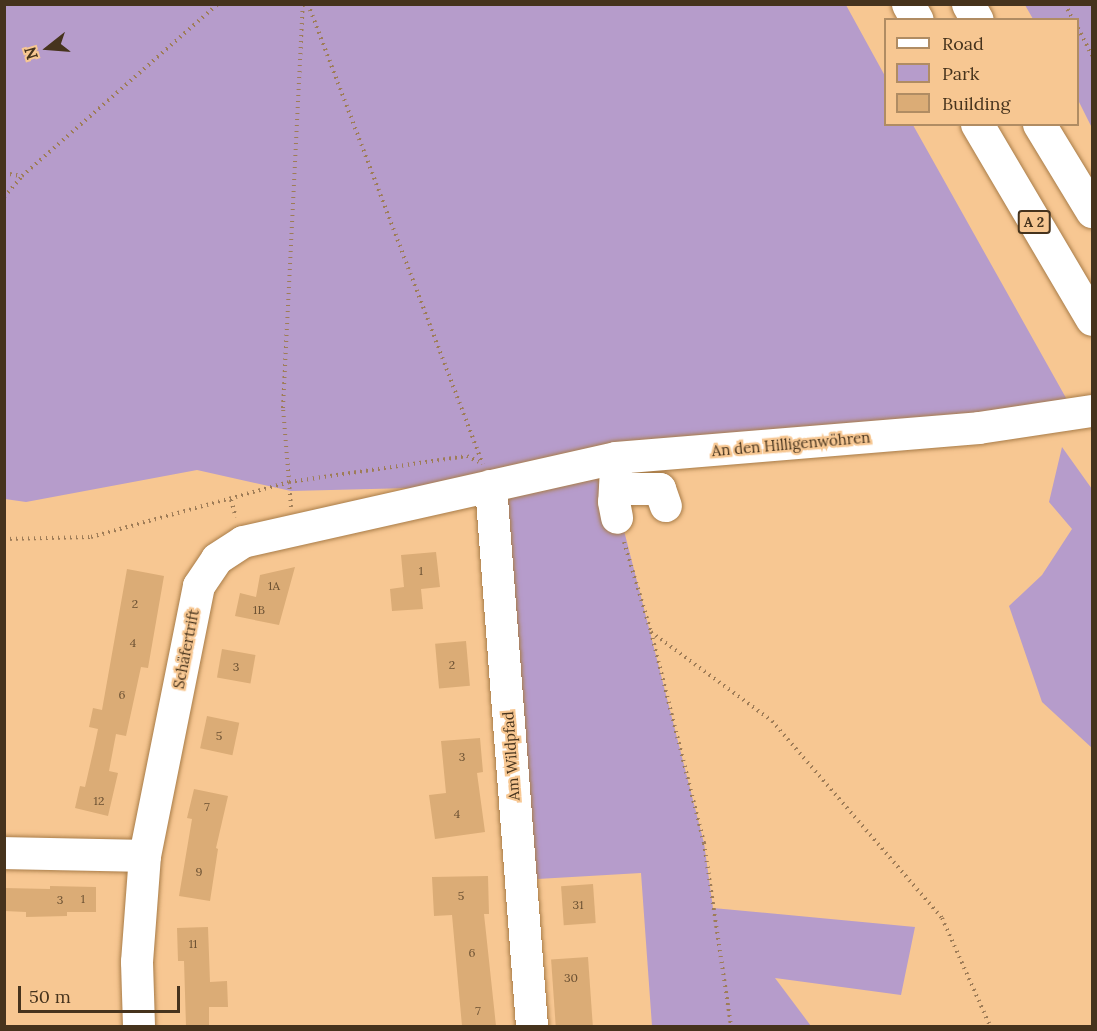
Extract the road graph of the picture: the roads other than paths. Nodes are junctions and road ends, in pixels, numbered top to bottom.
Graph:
1 (908, 4) edge
2 (968, 4) edge
3 (916, 18) edge
4 (976, 18) edge
5 (978, 126) edge
6 (1040, 126) edge
7 (1092, 211) edge
8 (1092, 319) edge
9 (1084, 412) edge
10 (616, 458) junction
11 (487, 475) junction
12 (666, 506) dead end
13 (4, 853) edge
14 (145, 856) junction
15 (139, 1026) edge
16 (532, 1026) edge

1 - 3 highway
2 - 4 highway
5 - 8 highway, A 2
6 - 7 highway
9 - 10 street, An den Hilligenwöhren
10 - 11 street, An den Hilligenwöhren
10 - 12 street
11 - 14 street, Schäfertrift
11 - 16 street, Am Wildpfad
13 - 14 street
14 - 15 street, Schäfertrift

